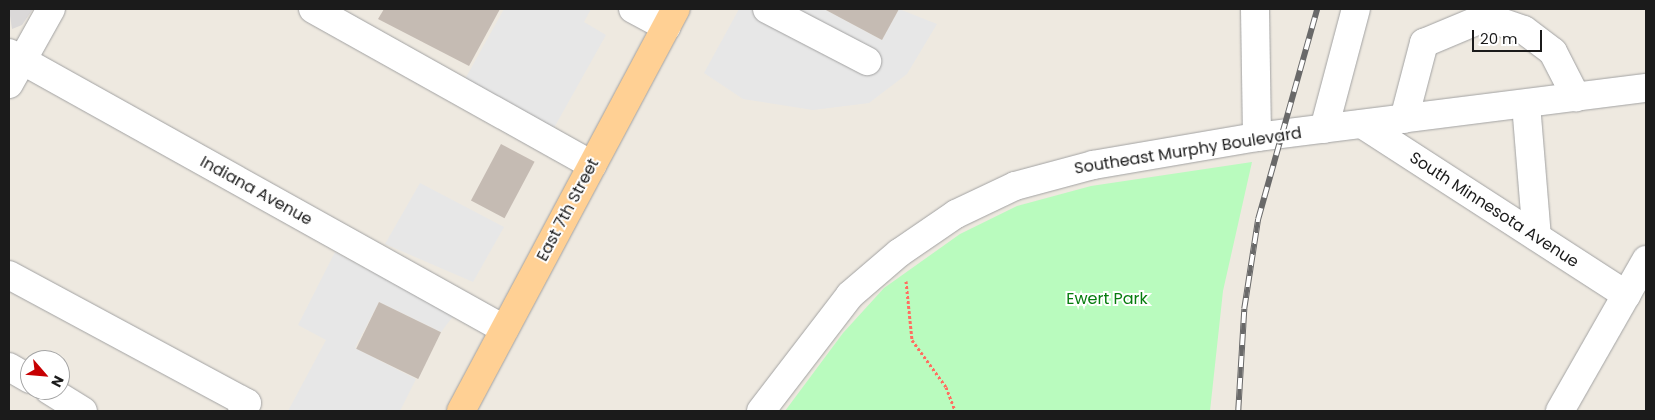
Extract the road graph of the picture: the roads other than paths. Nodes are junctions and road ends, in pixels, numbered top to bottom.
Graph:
1 (51, 9) edge
2 (313, 9) edge
3 (634, 9) edge
4 (766, 9) edge
5 (1255, 9) edge
6 (1356, 9) edge
7 (671, 18) edge
8 (15, 56) edge
9 (867, 61) dead end
10 (9, 84) edge
11 (1646, 88) edge
12 (1576, 97) junction
13 (1526, 104) junction
14 (1404, 119) junction
15 (1362, 124) junction
16 (1324, 129) junction
17 (1257, 137) junction
18 (592, 165) junction
19 (1537, 238) junction
20 (1646, 260) edge
21 (9, 275) edge
22 (1626, 295) junction
23 (504, 329) junction
24 (65, 400) edge
25 (83, 411) edge
26 (242, 411) edge
27 (461, 411) edge
28 (761, 411) edge
29 (1560, 411) edge

1 - 8 street
2 - 18 street
3 - 7 street
4 - 9 street
5 - 17 street
6 - 16 street
7 - 18 main road, East 7th Street
8 - 10 street
8 - 23 street, Indiana Avenue
11 - 12 street, Southeast Murphy Boulevard
12 - 13 street, Southeast Murphy Boulevard
12 - 14 street
13 - 14 street, Southeast Murphy Boulevard
13 - 19 street
14 - 15 street, Southeast Murphy Boulevard
15 - 16 street, Southeast Murphy Boulevard
15 - 19 street, South Minnesota Avenue
16 - 17 street, Southeast Murphy Boulevard
17 - 28 street, Southeast Murphy Boulevard
18 - 23 main road, East 7th Street
19 - 22 street, South Minnesota Avenue
20 - 22 street
21 - 26 street
22 - 29 street
23 - 27 main road, East 7th Street
24 - 25 street

